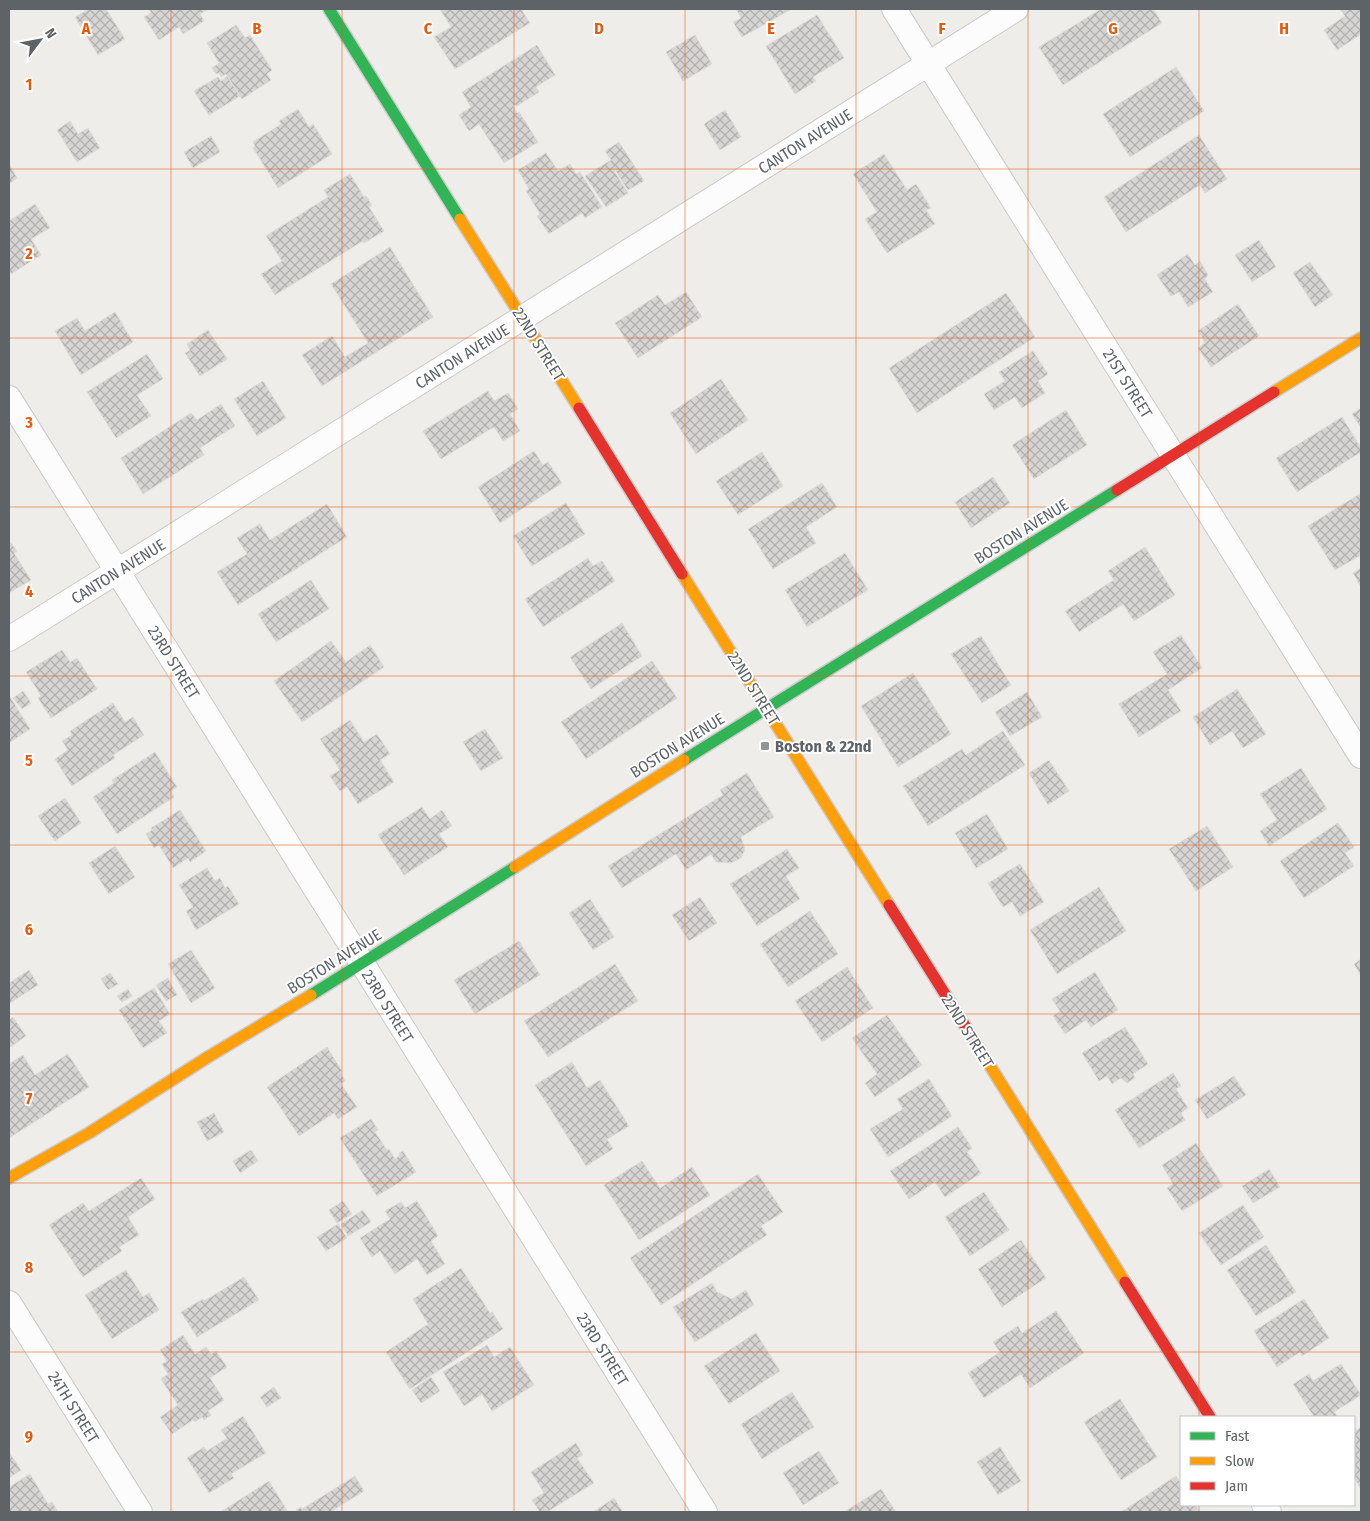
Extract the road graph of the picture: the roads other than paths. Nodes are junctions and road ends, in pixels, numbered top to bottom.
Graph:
1 (330, 9) edge
2 (894, 9) edge
3 (1016, 9) edge
4 (929, 64) junction
5 (523, 318) junction
6 (1361, 338) edge
7 (9, 398) edge
8 (1173, 456) junction
9 (117, 571) junction
10 (9, 639) edge
11 (766, 708) junction
12 (1361, 756) edge
13 (362, 964) junction
14 (9, 1178) edge
15 (9, 1303) edge
16 (1209, 1416) edge
17 (140, 1512) edge
18 (705, 1512) edge

1 - 5 street, 22ND STREET
2 - 4 street, 21ST STREET
3 - 4 street, CANTON AVENUE
4 - 5 street, CANTON AVENUE
4 - 8 street, 21ST STREET
5 - 9 street, CANTON AVENUE
5 - 11 street, 22ND STREET
6 - 8 street, BOSTON AVENUE
7 - 9 street, 23RD STREET
8 - 11 street, BOSTON AVENUE
8 - 12 street, 21ST STREET
9 - 10 street, CANTON AVENUE
9 - 13 street, 23RD STREET
11 - 13 street, BOSTON AVENUE
11 - 16 street, 22ND STREET
13 - 14 street, BOSTON AVENUE
13 - 18 street, 23RD STREET
15 - 17 street, 24TH STREET

